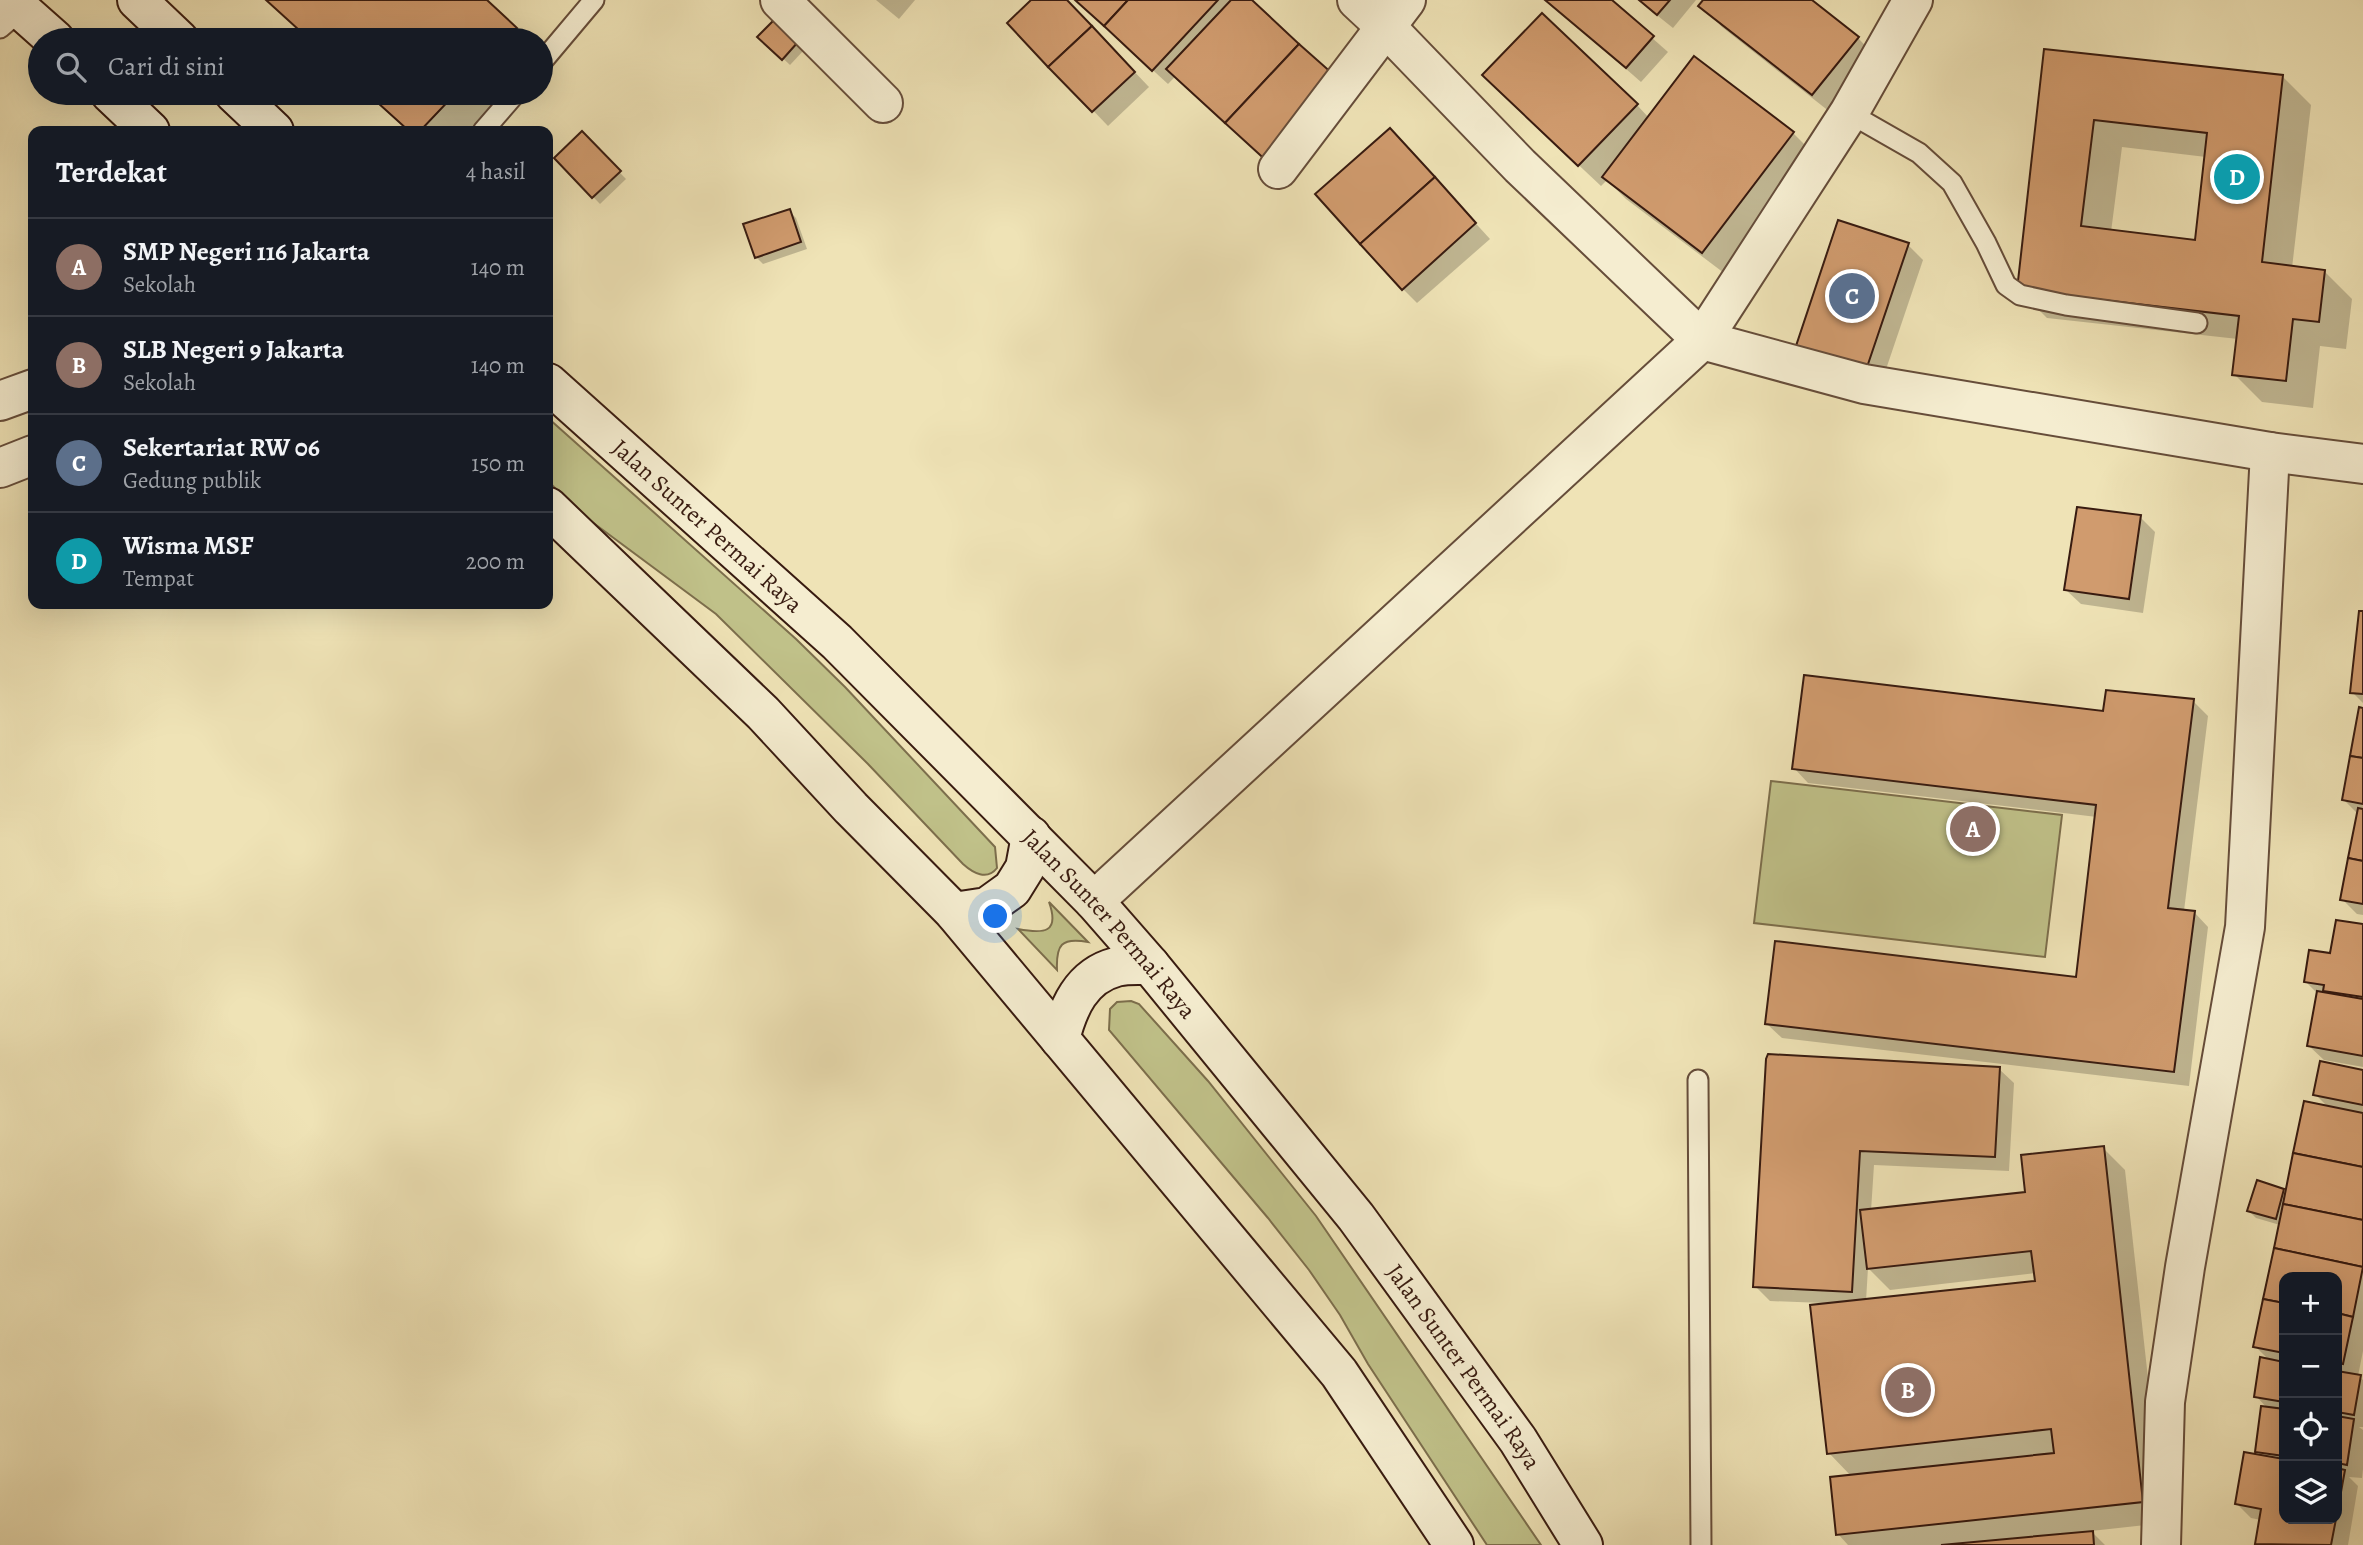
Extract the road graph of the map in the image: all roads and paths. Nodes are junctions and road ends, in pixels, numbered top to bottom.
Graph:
1 (137, 0) edge
2 (594, 0) edge
3 (780, 0) edge
4 (1357, 0) edge
5 (1913, 0) edge
6 (11, 13) edge
7 (1396, 13) edge
8 (35, 28) edge
9 (166, 28) edge
10 (553, 49) edge
11 (883, 103) dead end
12 (123, 105) edge
13 (247, 105) edge
14 (506, 105) edge
15 (1849, 113) junction
16 (145, 126) edge
17 (269, 126) edge
18 (487, 126) edge
19 (1278, 169) dead end
20 (2197, 323) dead end
21 (1702, 341) junction
22 (553, 387) edge
23 (28, 391) edge
24 (0, 401) edge
25 (2270, 452) junction
26 (28, 457) edge
27 (2363, 464) edge
28 (0, 467) edge
29 (553, 512) edge
30 (1031, 836) junction
31 (1094, 901) junction
32 (954, 912) junction
33 (1150, 965) junction
34 (1060, 1039) junction
35 (1698, 1080) dead end
36 (1454, 1545) edge
37 (1583, 1545) edge
38 (1702, 1545) edge
39 (2161, 1545) edge

1 - 9 street
2 - 10 lane
3 - 11 street
4 - 7 street
5 - 15 street
6 - 8 street
7 - 19 street
7 - 21 street
12 - 16 street
13 - 17 street
14 - 18 lane
15 - 20 lane
15 - 21 street
21 - 25 street
21 - 31 street
22 - 30 street, Jalan Sunter Permai Raya
23 - 24 street
25 - 27 street
25 - 39 street
26 - 28 street
29 - 32 street
30 - 31 street, Jalan Sunter Permai Raya
30 - 32 street
31 - 33 street, Jalan Sunter Permai Raya
32 - 34 street
33 - 34 street
33 - 37 street, Jalan Sunter Permai Raya
34 - 36 street
35 - 38 lane

